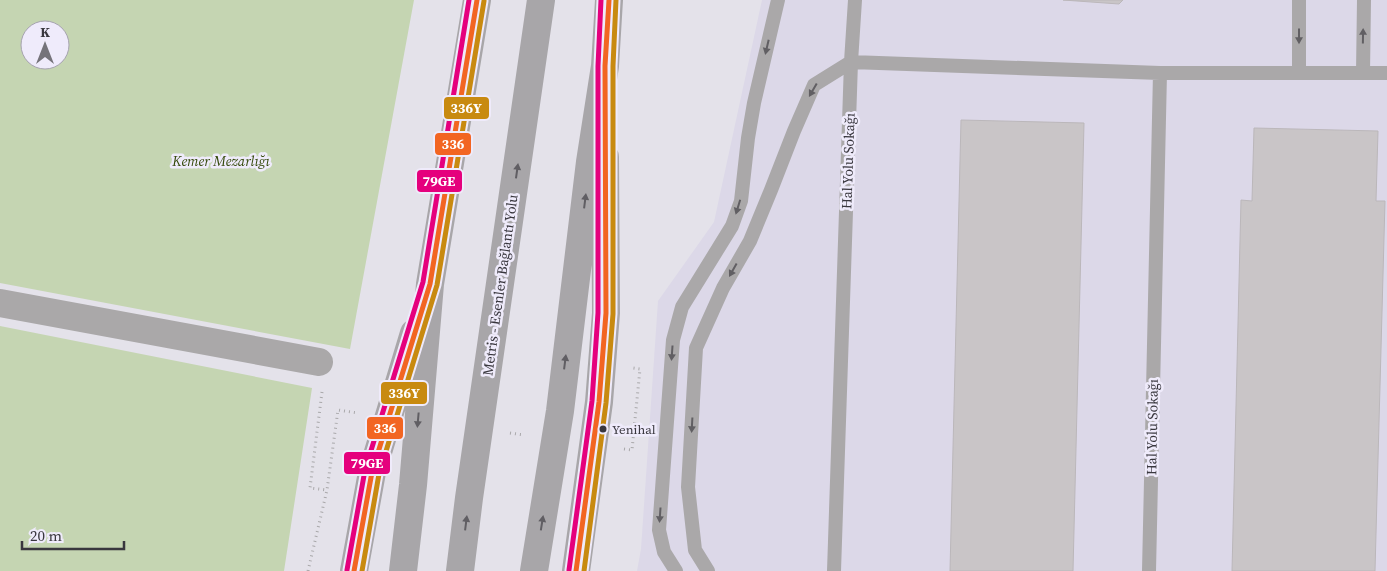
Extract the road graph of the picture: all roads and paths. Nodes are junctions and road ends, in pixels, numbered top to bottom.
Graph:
1 (477, 0) edge
2 (541, 0) edge
3 (609, 0) edge
4 (778, 0) edge
5 (855, 0) edge
6 (1299, 0) edge
7 (1364, 0) edge
8 (851, 62) junction
9 (605, 66) junction
10 (1299, 73) junction
11 (1363, 73) junction
12 (1387, 73) edge
13 (1160, 74) junction
14 (430, 284) junction
15 (0, 303) edge
16 (319, 362) joint
17 (640, 369) dead end
18 (338, 410) dead end
19 (632, 450) dead end
20 (327, 490) junction
21 (579, 564) edge
22 (308, 571) edge
23 (354, 571) edge
24 (403, 571) edge
25 (460, 571) edge
26 (534, 571) edge
27 (676, 571) edge
28 (708, 571) edge
29 (834, 571) edge
30 (1149, 571) edge

1 - 14 highway
25 -> 2 highway, Metris - Esenler Bağlantı Yolu
3 - 9 highway
4 -> 27 lane
5 - 8 lane, Hal Yolu Sokağı
6 -> 10 lane
11 -> 7 lane
8 - 13 lane
8 -> 28 lane
8 - 29 lane, Hal Yolu Sokağı
9 - 21 highway
26 -> 9 highway
10 - 11 lane
10 - 13 lane
11 - 12 lane
13 - 30 lane, Hal Yolu Sokağı
14 - 23 highway
14 -> 24 highway
15 - 16 street
16 - 20 path
17 - 19 path
18 - 20 path
20 - 22 path

